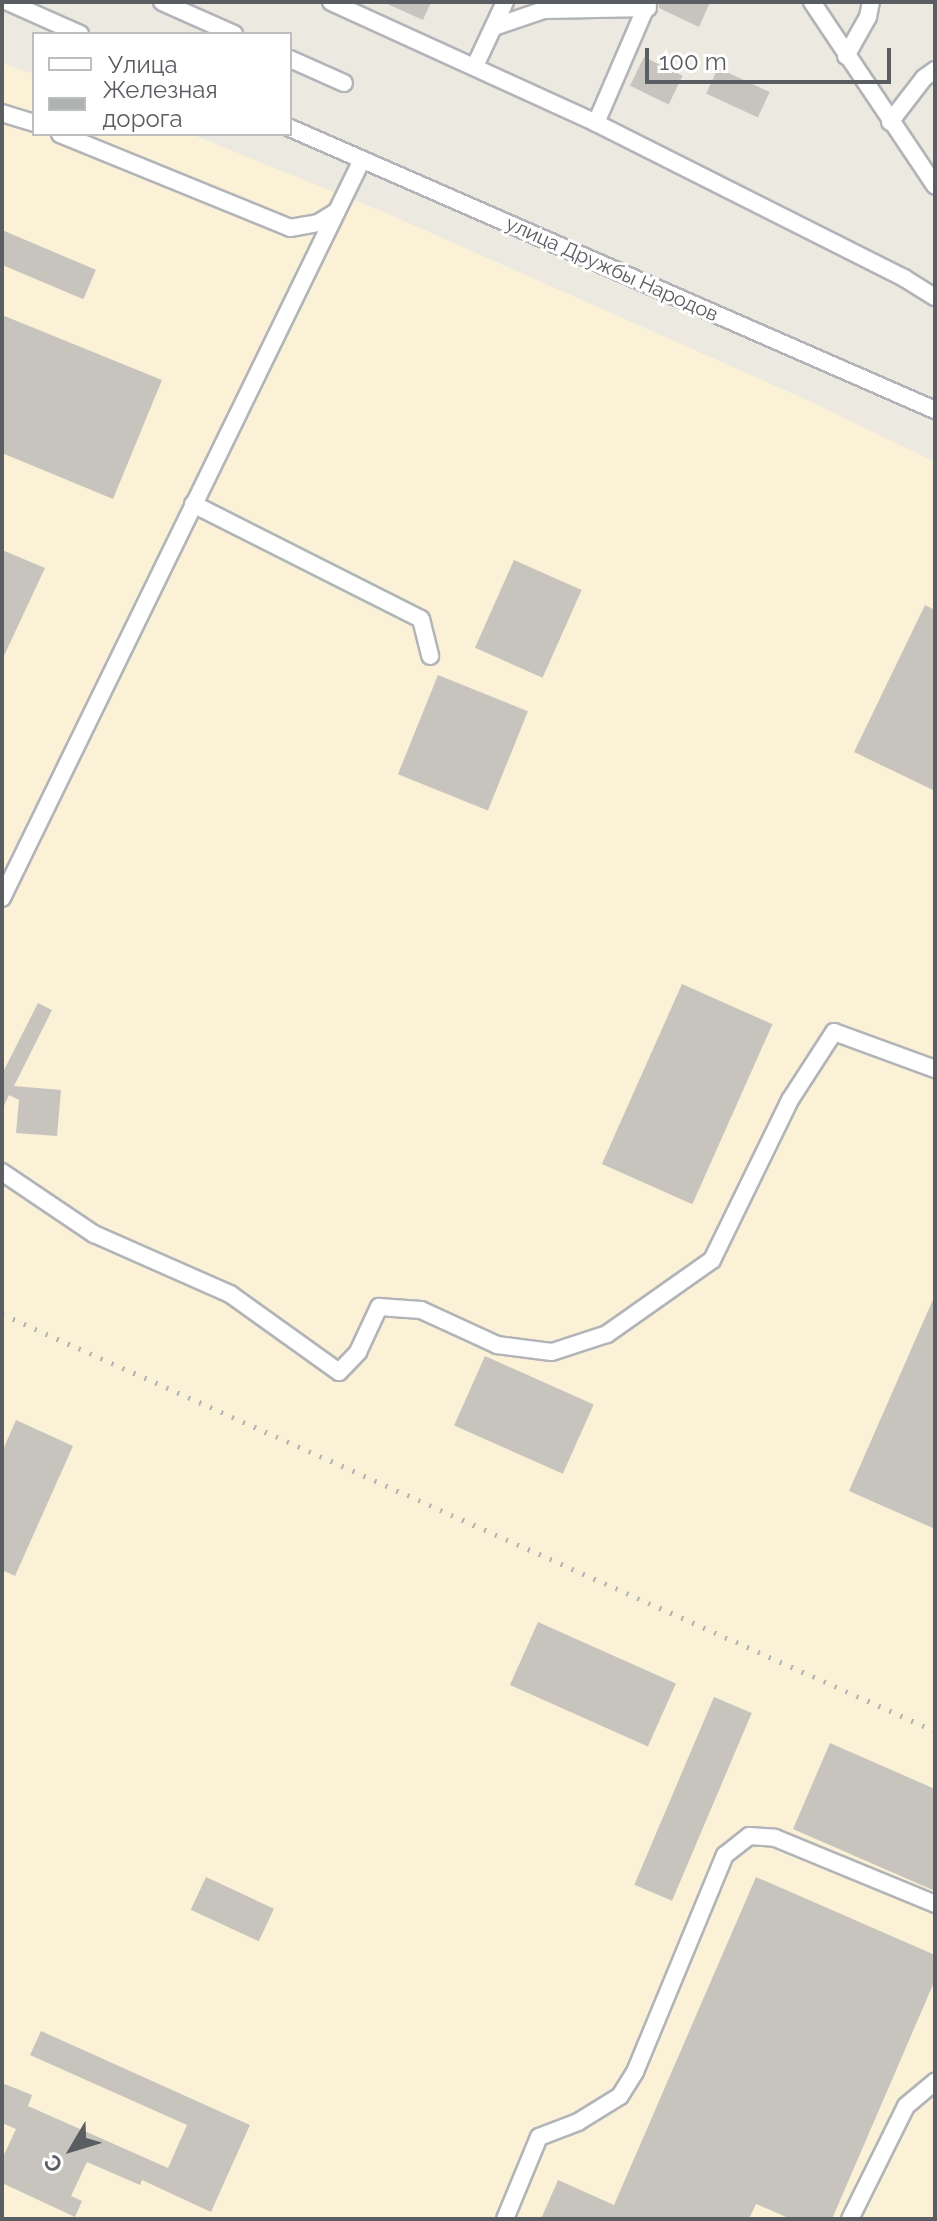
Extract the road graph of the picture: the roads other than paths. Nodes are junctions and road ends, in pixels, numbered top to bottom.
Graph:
1 (8, 2) edge
2 (162, 2) edge
3 (331, 2) edge
4 (505, 2) edge
5 (812, 2) edge
6 (871, 2) edge
7 (648, 5) edge
8 (494, 27) junction
9 (76, 32) edge
10 (230, 32) edge
11 (846, 56) junction
12 (292, 60) edge
13 (475, 66) junction
14 (935, 70) edge
15 (344, 83) dead end
16 (2, 113) edge
17 (32, 122) edge
18 (890, 122) junction
19 (596, 123) junction
20 (292, 129) edge
21 (65, 136) edge
22 (362, 160) junction
23 (935, 186) edge
24 (335, 212) junction
25 (935, 297) edge
26 (935, 410) edge
27 (193, 504) junction
28 (430, 656) dead end
29 (2, 898) edge
30 (935, 1069) edge
31 (2, 1172) edge
32 (935, 1904) edge
33 (935, 2082) edge
34 (505, 2219) edge
35 (850, 2219) edge

1 - 9 street
2 - 10 street
3 - 13 street
4 - 8 street
5 - 11 street
6 - 11 street
7 - 8 street
7 - 19 street
8 - 13 street
11 - 18 street
12 - 15 street
13 - 19 street
14 - 18 street
16 - 17 street
18 - 23 street
19 - 25 street
20 - 22 street, улица Дружбы Народов
21 - 24 street
22 - 24 street
22 - 26 street, улица Дружбы Народов
24 - 27 street
27 - 28 street
27 - 29 street
30 - 31 street
32 - 34 street
33 - 35 street

